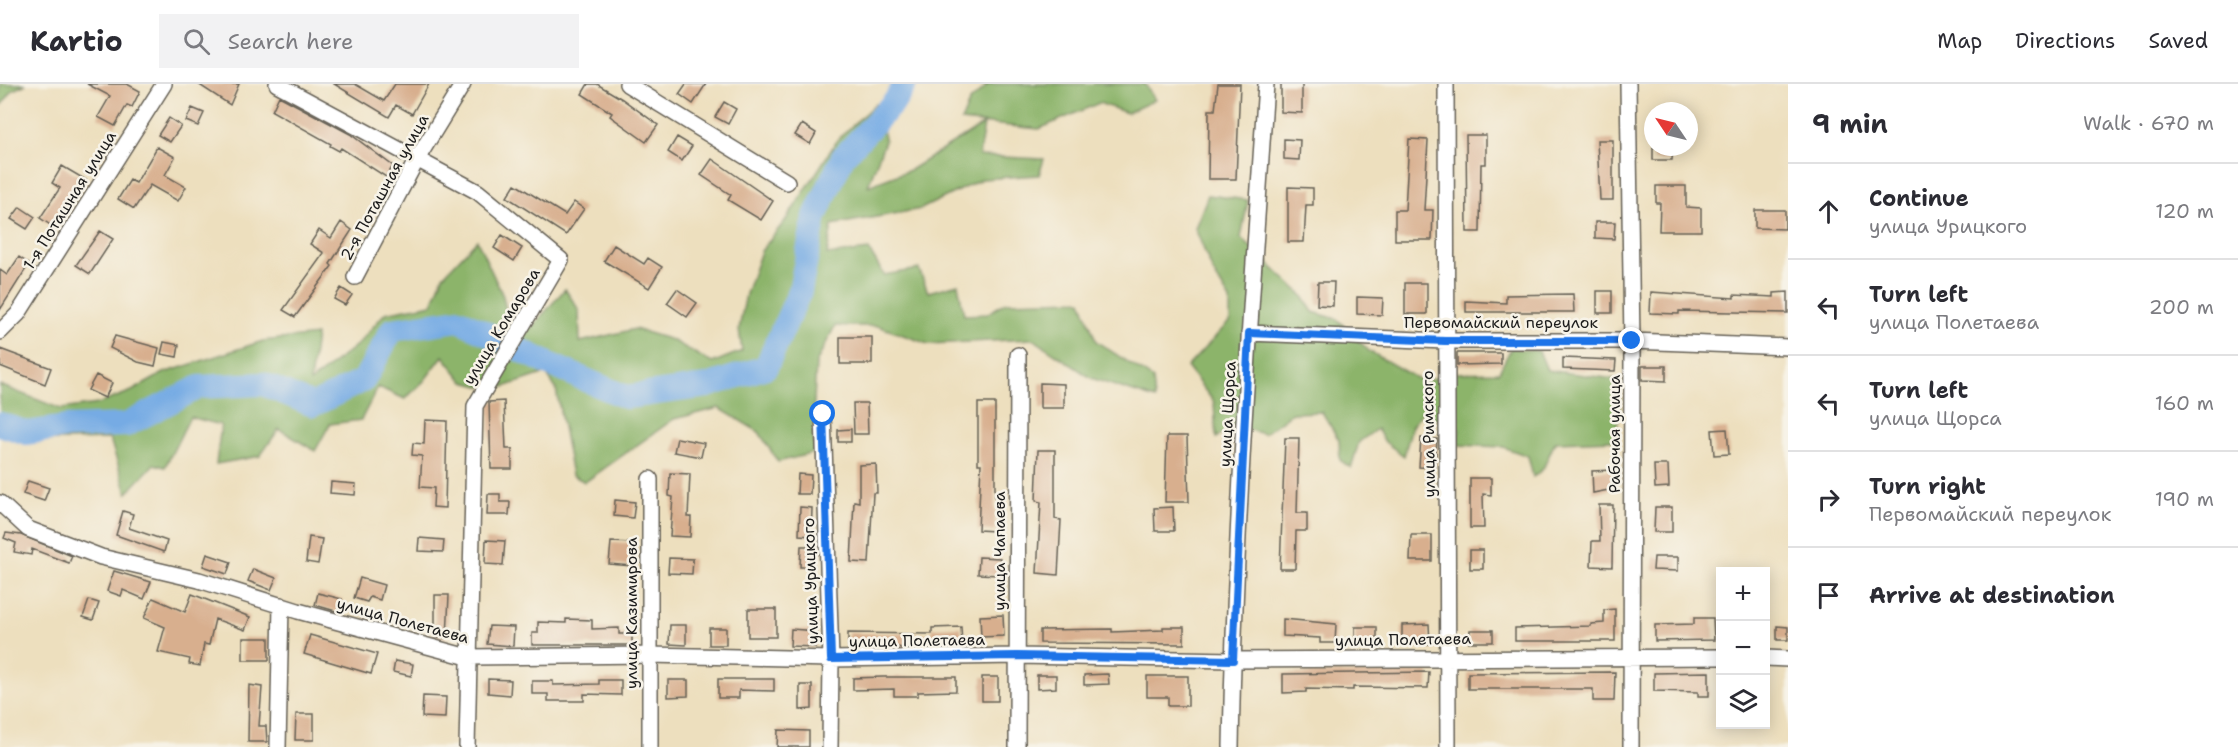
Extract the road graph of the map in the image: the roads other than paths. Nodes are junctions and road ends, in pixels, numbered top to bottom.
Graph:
1 (164, 84) edge
2 (277, 84) edge
3 (463, 84) edge
4 (627, 84) edge
5 (1266, 84) edge
6 (1446, 84) edge
7 (1628, 84) edge
8 (417, 159) junction
9 (787, 182) dead end
10 (355, 277) dead end
11 (0, 332) edge
12 (1249, 333) junction
13 (1445, 341) junction
14 (1632, 341) junction
15 (1788, 347) edge
16 (1018, 355) dead end
17 (823, 414) dead end
18 (650, 479) dead end
19 (0, 503) edge
20 (281, 605) junction
21 (649, 655) junction
22 (1017, 656) junction
23 (1633, 656) junction
24 (468, 657) junction
25 (1449, 657) junction
26 (1716, 657) edge
27 (1770, 658) edge
28 (1788, 658) edge
29 (831, 659) junction
30 (1233, 660) junction
31 (278, 747) edge
32 (468, 747) edge
33 (650, 747) edge
34 (830, 747) edge
35 (1017, 747) edge
36 (1231, 747) edge
37 (1448, 747) edge
38 (1631, 747) edge

1 - 11 street, 1-я Поташная улица
2 - 8 street, улица Комарова
3 - 8 street, 2-я Поташная улица
4 - 9 street
5 - 12 street, улица Щорса
6 - 13 street, улица Римского
7 - 14 street, Рабочая улица
8 - 10 street, 2-я Поташная улица
8 - 24 street, улица Комарова
12 - 13 street, Первомайский переулок
12 - 30 street, улица Щорса
13 - 14 street, Первомайский переулок
13 - 25 street, улица Римского
14 - 15 street, Первомайский переулок
14 - 23 street, Рабочая улица
16 - 22 street, улица Чапаева
17 - 29 street, улица Урицкого
18 - 21 street, улица Казимирова
19 - 20 street, улица Полетаева
20 - 24 street, улица Полетаева
20 - 31 street
21 - 24 street, улица Полетаева
21 - 29 street, улица Полетаева
21 - 33 street, улица Казимирова
22 - 29 street, улица Полетаева
22 - 30 street, улица Полетаева
22 - 35 street, улица Чапаева
23 - 25 street, улица Полетаева
23 - 26 street, улица Полетаева
23 - 38 street, Рабочая улица
24 - 32 street, улица Комарова
25 - 30 street, улица Полетаева
25 - 37 street, улица Римского
27 - 28 street
29 - 34 street, улица Урицкого
30 - 36 street, улица Щорса

